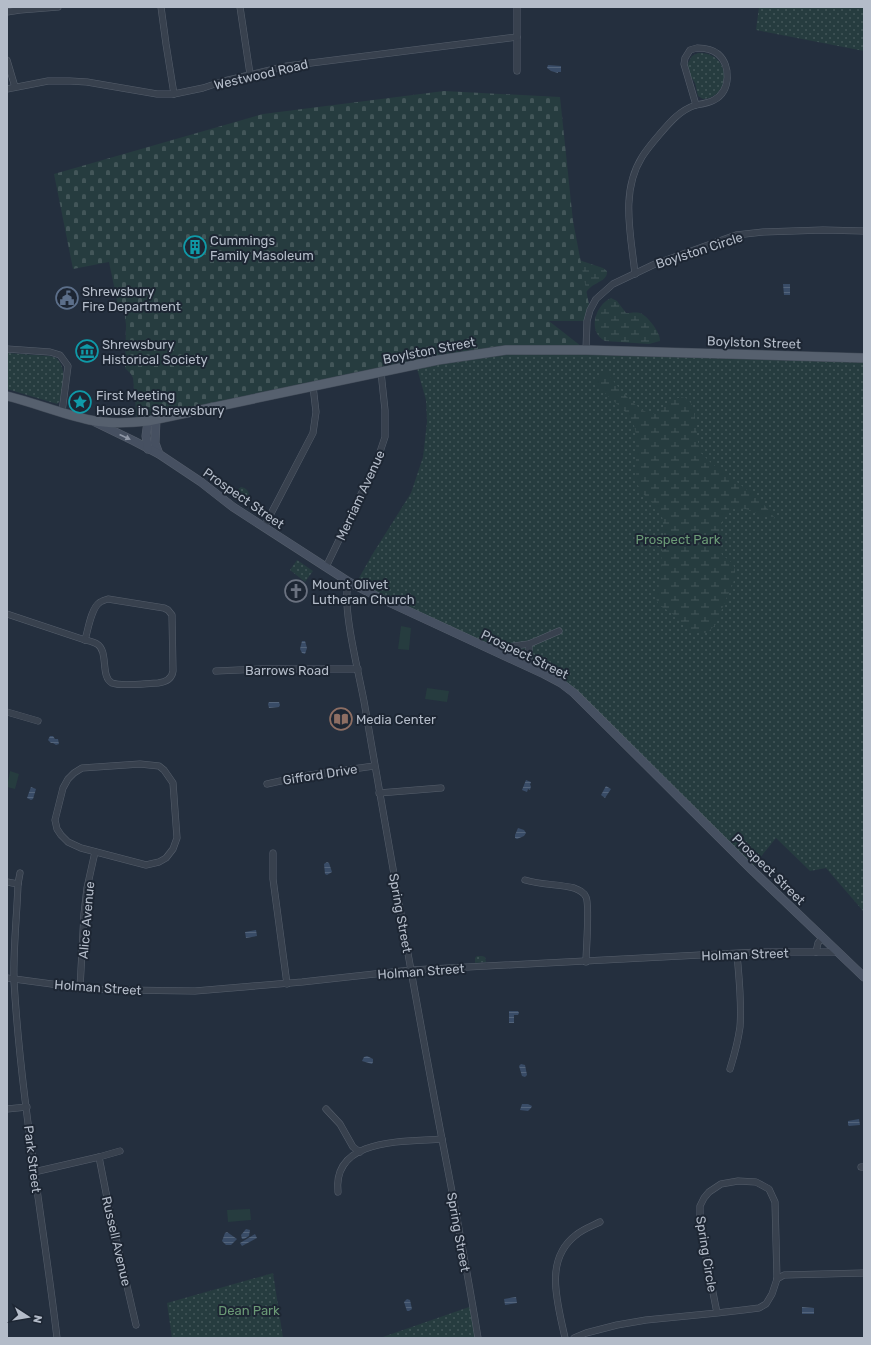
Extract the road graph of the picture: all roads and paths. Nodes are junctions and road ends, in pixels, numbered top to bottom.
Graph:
1 (58, 7) edge
2 (161, 7) edge
3 (240, 7) edge
4 (517, 7) edge
5 (7, 12) edge
6 (517, 37) junction
7 (7, 60) edge
8 (517, 71) dead end
9 (250, 74) junction
10 (15, 87) junction
11 (7, 89) edge
12 (174, 94) junction
13 (696, 105) junction
14 (864, 231) edge
15 (635, 274) junction
16 (7, 349) edge
17 (586, 350) junction
18 (864, 358) edge
19 (381, 372) junction
20 (313, 386) junction
21 (7, 396) edge
22 (62, 412) junction
23 (90, 420) junction
24 (152, 420) junction
25 (148, 448) junction
26 (159, 454) junction
27 (264, 527) junction
28 (326, 567) junction
29 (348, 582) junction
30 (7, 614) edge
31 (559, 631) dead end
32 (85, 640) junction
33 (529, 644) junction
34 (490, 649) junction
35 (531, 668) junction
36 (358, 669) junction
37 (216, 670) dead end
38 (7, 712) edge
39 (38, 721) dead end
40 (374, 766) junction
41 (267, 784) dead end
42 (441, 788) dead end
43 (379, 794) junction
44 (95, 852) junction
45 (273, 853) dead end
46 (20, 873) dead end
47 (525, 880) dead end
48 (7, 882) edge
49 (18, 884) junction
50 (822, 938) junction
51 (816, 952) junction
52 (837, 952) junction
53 (736, 954) junction
54 (586, 962) junction
55 (411, 970) junction
56 (864, 977) edge
57 (7, 978) edge
58 (14, 979) junction
59 (287, 984) junction
60 (80, 988) junction
61 (730, 1069) dead end
62 (27, 1107) junction
63 (7, 1109) edge
64 (326, 1109) dead end
65 (442, 1139) junction
66 (120, 1151) dead end
67 (360, 1152) junction
68 (99, 1157) junction
69 (34, 1172) junction
70 (338, 1192) dead end
71 (600, 1222) dead end
72 (864, 1272) edge
73 (778, 1279) junction
74 (717, 1313) junction
75 (136, 1325) dead end
76 (57, 1338) edge
77 (478, 1338) edge
78 (565, 1338) edge
79 (574, 1338) edge

1 - 5 street
2 - 12 street
3 - 9 street
4 - 6 street
6 - 8 street
6 - 9 street, Westwood Road
7 - 10 street
9 - 12 street, Westwood Road
10 - 11 street, Westwood Road
10 - 12 street, Westwood Road
13 - 13 street
13 - 15 street
14 - 15 street, Boylston Circle
15 - 17 street, Boylston Circle
16 - 22 street
17 - 18 main road, Boylston Street
17 - 19 main road, Boylston Street
19 - 20 main road, Boylston Street
19 - 28 street, Merriam Avenue
20 - 24 main road, Boylston Street
20 - 27 street
21 - 22 main road, Boylston Street
22 - 23 main road, Boylston Street
23 - 24 main road, Boylston Street
23 -> 25 street, Prospect Street
24 - 25 street
24 - 26 street
25 - 26 street, Prospect Street
26 - 27 street, Prospect Street
27 - 28 street, Prospect Street
28 - 29 street, Prospect Street
29 - 34 street, Prospect Street
29 - 36 street, Spring Street
30 - 32 street
31 - 33 street
32 - 32 street
33 - 34 street
33 - 35 street
34 - 35 street, Prospect Street
35 - 50 street, Prospect Street
36 - 37 street, Barrows Road
36 - 40 street, Spring Street
38 - 39 street
40 - 41 street, Gifford Drive
40 - 43 street, Spring Street
42 - 43 street
43 - 55 street, Spring Street
44 - 44 street
44 - 60 street, Alice Avenue
45 - 59 street
46 - 49 street, Park Street
47 - 54 street
48 - 49 street
49 - 58 street, Park Street
50 - 51 street
50 - 52 street, Prospect Street
51 - 52 street, Holman Street
51 - 53 street, Holman Street
52 - 56 street, Prospect Street
53 - 54 street, Holman Street
53 - 61 street
54 - 55 street, Holman Street
55 - 59 street, Holman Street
55 - 65 street, Spring Street
57 - 58 street, Holman Street
58 - 60 street, Holman Street
58 - 62 street, Park Street
59 - 60 street, Holman Street
62 - 63 street
62 - 69 street, Park Street
64 - 67 street
65 - 67 street
65 - 77 street, Spring Street
66 - 68 street
67 - 70 street
68 - 69 street
68 - 75 street, Russell Avenue
69 - 76 street, Park Street
71 - 78 street
72 - 73 street
73 - 74 street, Spring Circle
73 - 74 street, Spring Circle
74 - 79 street

